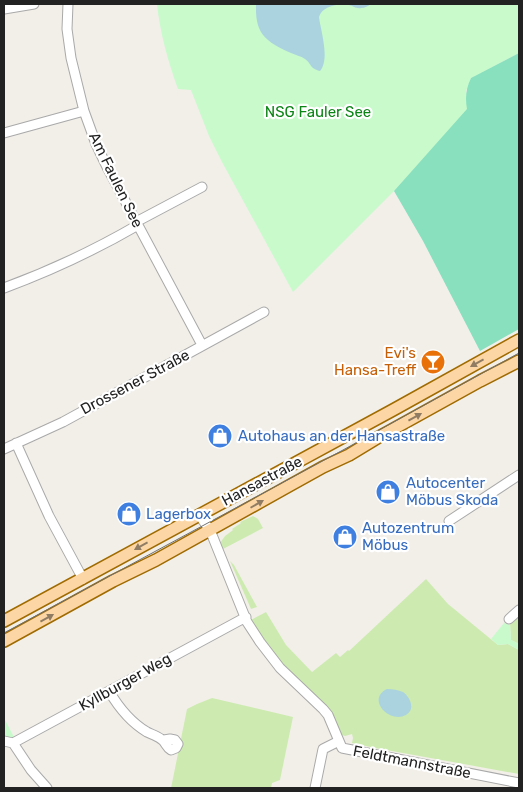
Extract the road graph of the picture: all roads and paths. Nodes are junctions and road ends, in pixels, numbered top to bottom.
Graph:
1 (34, 4) edge
2 (68, 4) edge
3 (4, 10) edge
4 (84, 110) junction
5 (4, 134) edge
6 (202, 187) dead end
7 (137, 224) junction
8 (4, 288) edge
9 (264, 312) dead end
10 (519, 340) edge
11 (202, 345) junction
12 (519, 362) edge
13 (16, 443) junction
14 (4, 449) edge
15 (519, 475) edge
16 (199, 514) junction
17 (449, 521) dead end
18 (210, 530) junction
19 (83, 578) junction
20 (519, 610) edge
21 (246, 617) junction
22 (509, 619) dead end
23 (4, 621) edge
24 (4, 641) edge
25 (109, 691) junction
26 (164, 740) dead end
27 (339, 741) junction
28 (8, 742) edge
29 (519, 783) edge
30 (47, 788) edge
31 (315, 788) edge

1 - 3 street
2 - 4 street, Am Faulen See
4 - 5 street
4 - 7 street, Am Faulen See
6 - 7 street
7 - 8 street
7 - 11 street, Am Faulen See
9 - 11 street, Drossener Straße
10 -> 16 main road, Hansastraße
11 - 13 street, Drossener Straße
18 -> 12 main road, Hansastraße
13 - 14 street, Drossener Straße
13 - 19 street
15 - 17 street
16 - 18 street, Feldtmannstraße
16 -> 19 main road, Hansastraße
18 - 21 street, Feldtmannstraße
24 -> 18 main road, Hansastraße
19 - 23 main road, Hansastraße
20 - 22 street
21 - 25 street, Kyllburger Weg
21 - 27 street, Feldtmannstraße
25 - 26 street
25 - 28 street, Kyllburger Weg
27 - 29 street, Feldtmannstraße
27 - 31 street
28 - 30 street

